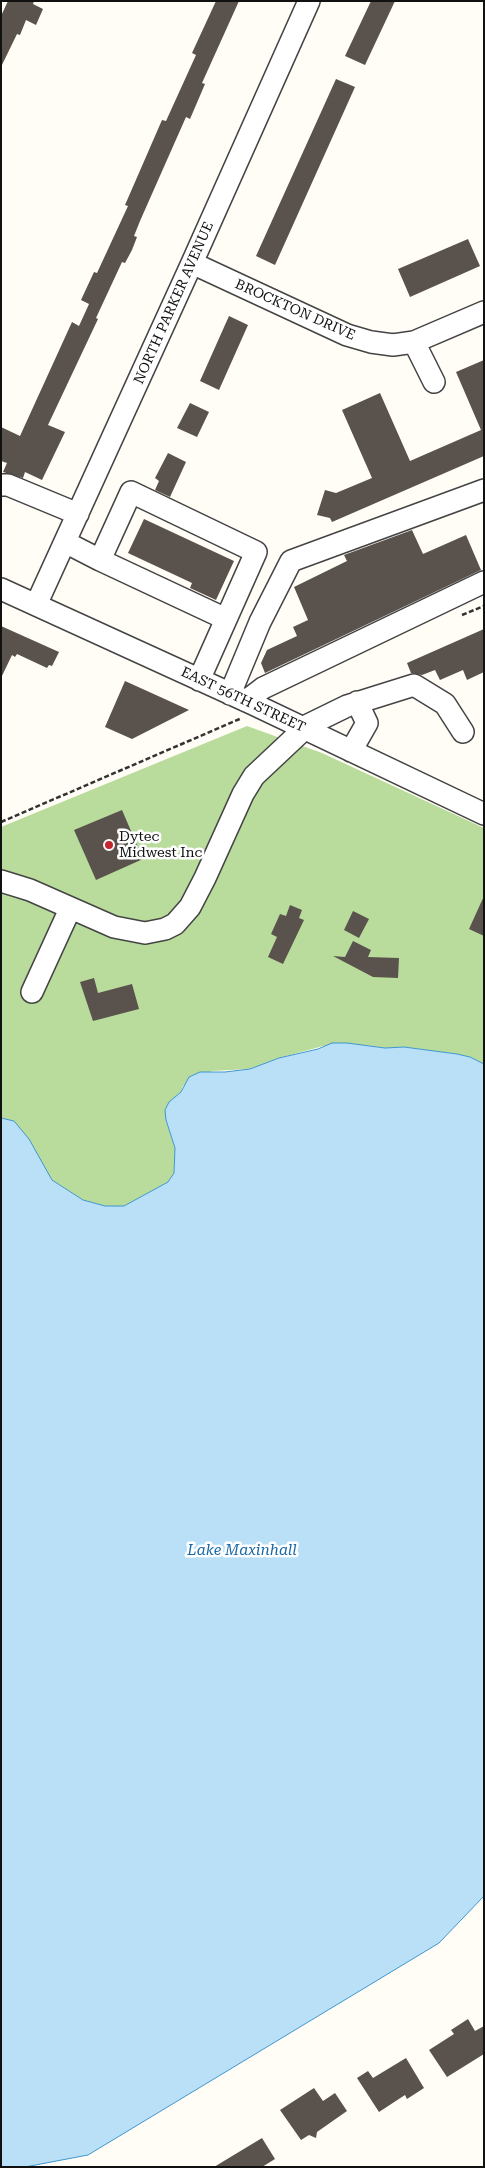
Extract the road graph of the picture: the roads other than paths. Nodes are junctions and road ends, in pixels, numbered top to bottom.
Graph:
1 (308, 1) edge
2 (192, 263) junction
3 (484, 312) edge
4 (414, 342) junction
5 (434, 382) dead end
6 (1, 486) edge
7 (484, 490) edge
8 (78, 514) junction
9 (65, 542) junction
10 (100, 560) junction
11 (484, 582) edge
12 (1, 589) edge
13 (36, 604) junction
14 (226, 619) junction
15 (241, 667) junction
16 (199, 680) junction
17 (270, 685) junction
18 (238, 697) junction
19 (358, 702) junction
20 (303, 728) junction
21 (463, 732) dead end
22 (351, 751) junction
23 (484, 814) edge
24 (1, 881) edge
25 (70, 909) junction
26 (32, 992) dead end

1 - 2 street, NORTH PARKER AVENUE
2 - 4 street, BROCKTON DRIVE
2 - 8 street, NORTH PARKER AVENUE
3 - 4 street, BROCKTON DRIVE
4 - 5 street
6 - 8 street
7 - 15 street
8 - 9 street, NORTH PARKER AVENUE
9 - 10 street
9 - 13 street, NORTH PARKER AVENUE
10 - 14 street
10 - 14 street
11 - 17 street
12 - 13 street, EAST 56TH STREET
13 - 16 street, EAST 56TH STREET
14 - 16 street
15 - 17 street
15 - 18 street
16 - 18 street, EAST 56TH STREET
17 - 18 street
18 - 20 street, EAST 56TH STREET
19 - 20 street
19 - 21 street
19 - 22 street
20 - 22 street, EAST 56TH STREET
20 - 25 street
22 - 23 street, EAST 56TH STREET
24 - 25 street
25 - 26 street

